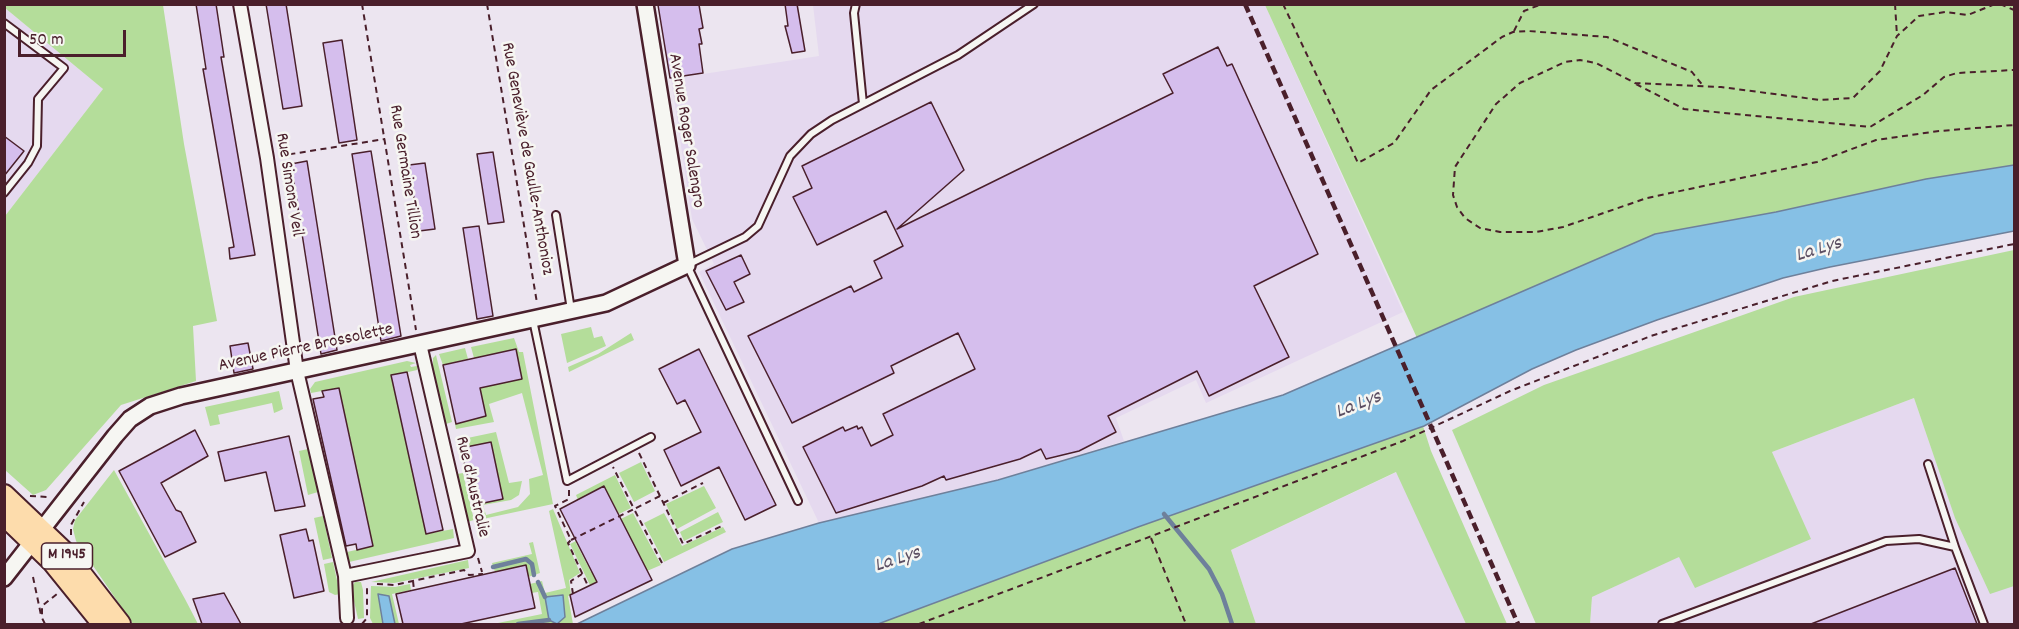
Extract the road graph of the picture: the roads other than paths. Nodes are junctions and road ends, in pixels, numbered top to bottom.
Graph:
1 (240, 4) edge
2 (645, 4) edge
3 (856, 4) edge
4 (1034, 4) edge
5 (4, 24) edge
6 (862, 104) junction
7 (4, 193) edge
8 (556, 215) dead end
9 (687, 265) junction
10 (571, 310) junction
11 (536, 318) junction
12 (420, 344) junction
13 (297, 371) junction
14 (651, 437) dead end
15 (1928, 464) dead end
16 (13, 495) edge
17 (798, 501) dead end
18 (4, 515) edge
19 (39, 536) junction
20 (1955, 547) junction
21 (345, 576) junction
22 (4, 578) edge
23 (350, 621) edge
24 (103, 624) edge
25 (120, 624) edge
26 (1662, 624) edge
27 (1984, 624) edge

1 - 13 street, Rue Simone Veil
2 - 9 street, Avenue Roger Salengro
3 - 6 lane
4 - 6 lane
5 - 7 lane
6 - 9 lane
8 - 10 lane
9 - 10 street, Avenue Pierre Brossolette
9 - 17 lane
10 - 11 street, Avenue Pierre Brossolette
11 - 12 street, Avenue Pierre Brossolette
11 - 14 lane
12 - 13 street, Avenue Pierre Brossolette
12 - 21 street, Rue d'Australie
13 - 19 street, Avenue Pierre Brossolette
13 - 21 street
15 - 20 lane
16 - 19 main road, M 1945
18 - 19 main road, M 1945
19 - 22 street, Avenue Pierre Brossolette
19 - 24 main road, M 1945
19 - 25 main road, M 1945
20 - 26 lane
20 - 27 lane
21 - 23 street

